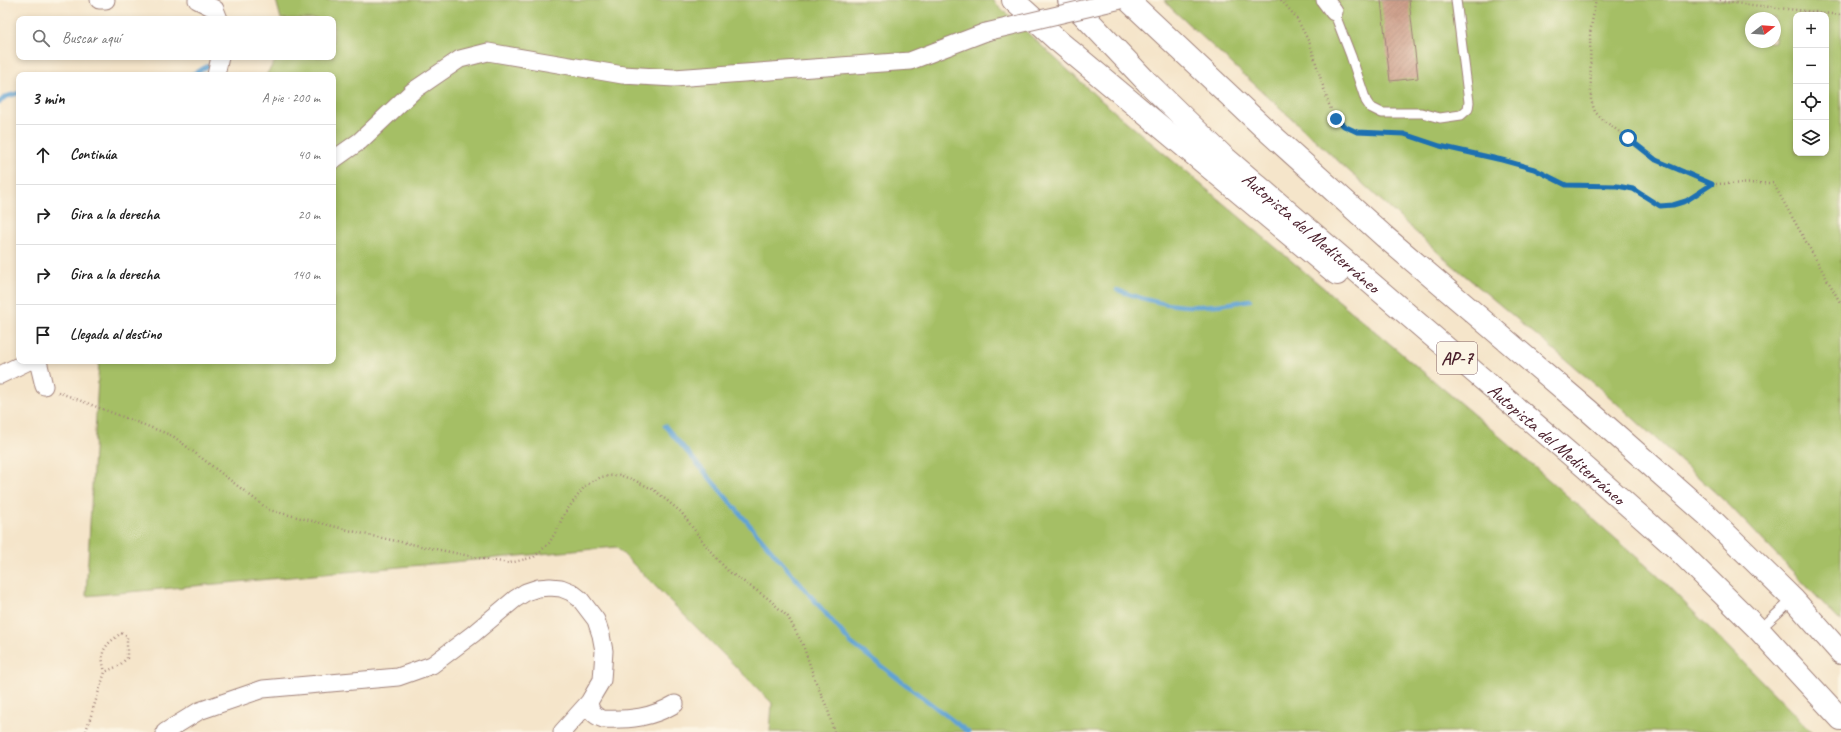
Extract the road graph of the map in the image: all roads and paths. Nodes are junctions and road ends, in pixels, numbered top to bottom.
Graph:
1 (99, 0) edge
2 (106, 0) edge
3 (197, 0) edge
4 (1013, 0) edge
5 (1069, 0) edge
6 (1121, 0) edge
7 (1128, 0) edge
8 (1281, 0) edge
9 (1456, 0) edge
10 (1596, 0) edge
11 (1720, 0) edge
12 (1330, 6) edge
13 (1841, 15) edge
14 (218, 16) edge
15 (219, 60) edge
16 (217, 72) edge
17 (336, 158) edge
18 (1712, 184) junction
19 (1841, 304) edge
20 (1461, 361) junction
21 (23, 364) edge
22 (39, 364) edge
23 (0, 375) edge
24 (44, 386) joint
25 (1793, 599) junction
26 (1759, 630) junction
27 (1841, 653) edge
28 (105, 672) junction
29 (589, 702) junction
30 (675, 704) dead end
31 (614, 719) junction
32 (1841, 719) edge
33 (86, 732) edge
34 (91, 732) edge
35 (165, 732) edge
36 (562, 732) edge
37 (567, 732) edge
38 (834, 732) edge

1 - 2 street
3 - 14 street
4 - 20 highway
5 - 20 highway, Autopista del Mediterráneo / AP-7
6 - 17 street, bridge
7 - 25 highway, AP-7
8 - 18 path
9 - 12 lane
10 - 18 path
11 - 13 path
15 - 16 street
18 - 19 path
20 - 26 highway, Autopista del Mediterráneo / AP-7
21 - 23 street
22 - 24 street
24 - 38 path
25 - 26 lane
25 - 27 highway, AP-7
26 - 32 highway, Autopista del Mediterráneo / AP-7
28 - 28 path
28 - 33 path
29 - 31 street
29 - 35 street
29 - 36 street
30 - 31 street
31 - 37 street
33 - 34 path

